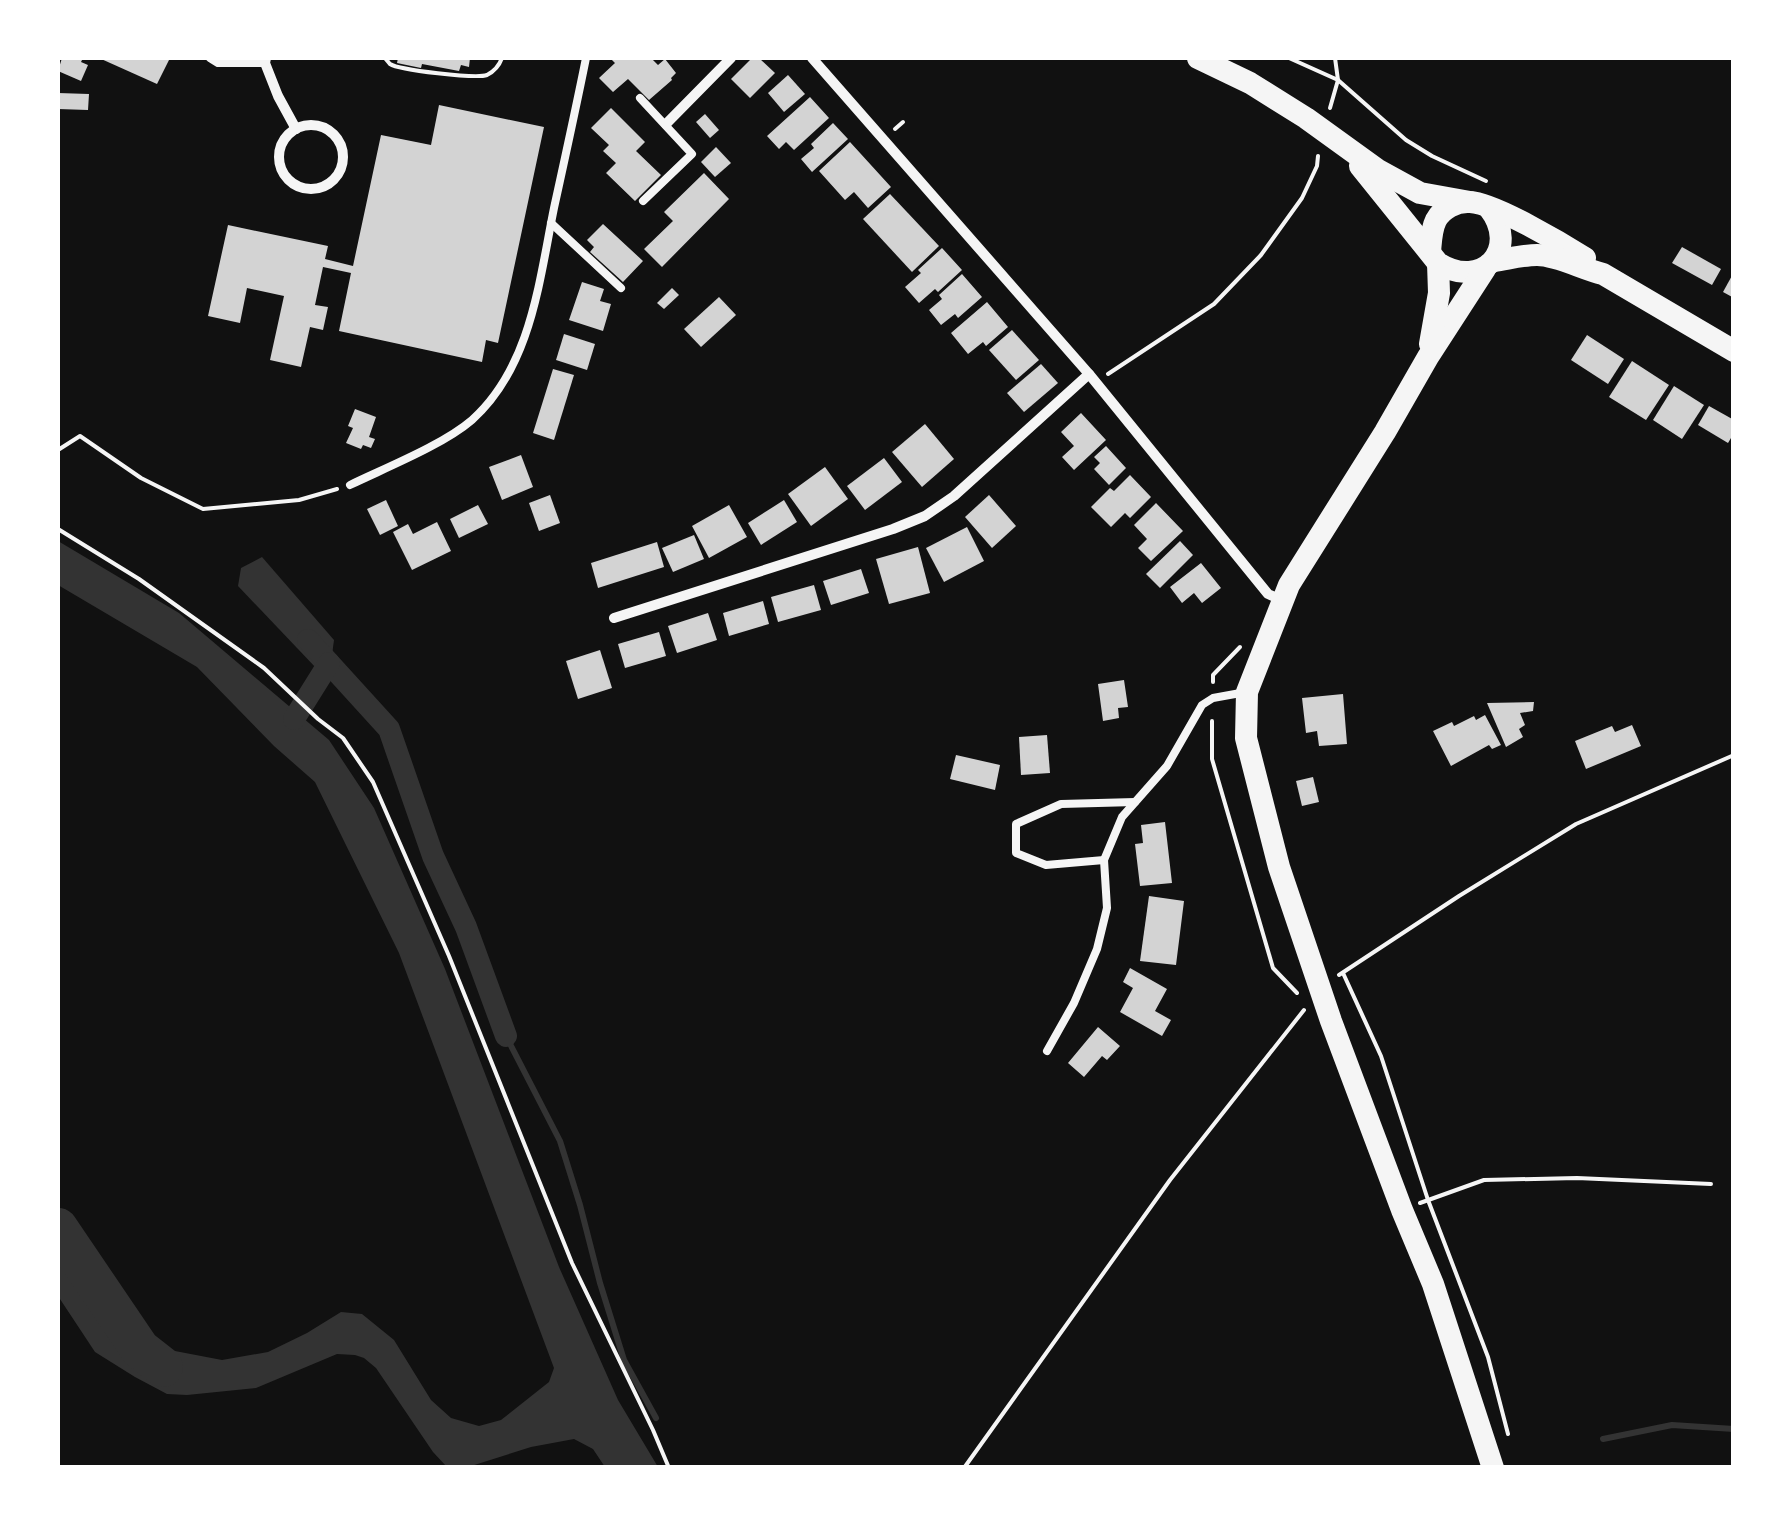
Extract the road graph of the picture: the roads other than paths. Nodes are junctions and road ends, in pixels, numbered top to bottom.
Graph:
1 (210, 58) edge
2 (586, 58) edge
3 (731, 58) edge
4 (812, 58) edge
5 (1198, 58) edge
6 (266, 60) edge
7 (640, 98) dead end
8 (666, 124) junction
9 (296, 129) junction
10 (1333, 137) junction
11 (1486, 199) junction
12 (644, 201) dead end
13 (551, 223) junction
14 (1434, 257) junction
15 (1490, 265) junction
16 (1603, 274) junction
17 (621, 288) dead end
18 (1734, 351) edge
19 (1428, 357) junction
20 (1092, 378) junction
21 (350, 485) road end
22 (1284, 601) junction
23 (614, 618) dead end
24 (1246, 692) junction
25 (1135, 802) junction
26 (1104, 860) junction
27 (1047, 1051) dead end
28 (1494, 1468) edge

1 - 6 lane
2 - 13 lane
3 - 8 street
4 - 20 street
5 - 10 main road
6 - 9 street
7 - 8 lane
8 - 12 lane
9 - 9 street
10 - 11 main road
10 - 14 main road
11 - 14 main road
11 - 15 main road
11 - 16 main road
13 - 17 lane
13 - 21 lane
14 - 15 main road
14 - 19 main road
15 - 16 main road
15 - 19 main road
16 - 18 main road
19 - 22 main road
20 - 22 street
20 - 23 street
22 - 24 main road
24 - 25 lane
24 - 28 main road
25 - 26 lane
25 - 26 lane
26 - 27 lane

